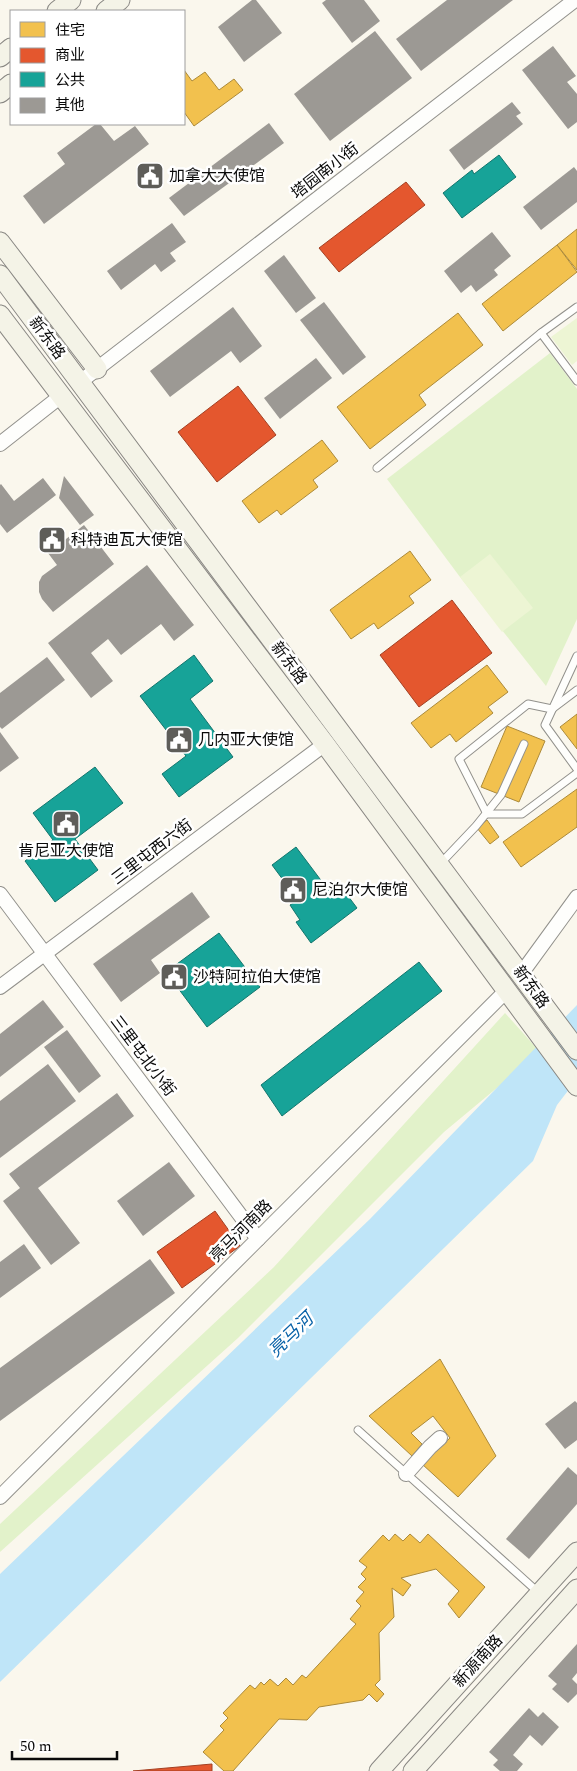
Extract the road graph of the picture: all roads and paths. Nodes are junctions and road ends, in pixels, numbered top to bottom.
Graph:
1 (71, 0) edge
2 (120, 0) edge
3 (575, 0) edge
4 (58, 10) edge
5 (107, 10) edge
6 (10, 49) edge
7 (0, 57) edge
8 (10, 85) edge
9 (0, 93) edge
10 (0, 242) edge
11 (0, 276) edge
12 (577, 307) edge
13 (0, 314) edge
14 (541, 333) junction
15 (97, 369) junction
16 (577, 381) edge
17 (80, 382) junction
18 (61, 396) junction
19 (0, 444) edge
20 (377, 468) dead end
21 (577, 656) edge
22 (577, 690) edge
23 (552, 709) junction
24 (325, 744) junction
25 (524, 744) dead end
26 (577, 771) edge
27 (487, 814) junction
28 (439, 864) junction
29 (0, 894) edge
30 (577, 898) edge
31 (44, 954) junction
32 (521, 974) junction
33 (0, 987) edge
34 (506, 990) junction
35 (577, 1050) edge
36 (577, 1086) edge
37 (258, 1239) junction
38 (358, 1430) dead end
39 (440, 1438) dead end
40 (406, 1474) junction
41 (0, 1497) edge
42 (577, 1552) edge
43 (577, 1589) edge
44 (539, 1594) junction
45 (379, 1771) edge
46 (413, 1771) edge

1 - 4 main road
2 - 5 main road
3 - 15 street, 塔园南小街
6 - 7 main road
8 - 9 main road
10 - 15 main road, 新东路
11 - 17 main road, 新东路
12 - 14 lane
13 - 18 main road, 新东路
14 - 16 lane
14 - 20 lane
15 - 17 street, 塔园南小街
17 - 28 main road, 新东路
18 - 19 street
18 - 24 main road, 新东路
21 - 23 lane
22 - 23 lane
23 - 26 lane
23 - 27 lane
24 - 31 street, 三里屯西六街
24 - 34 main road, 新东路
25 - 27 lane
26 - 27 lane
27 - 28 lane
28 - 32 main road, 新东路
29 - 31 street, 三里屯北小街
30 - 32 street
31 - 33 street, 三里屯西六街
31 - 37 street, 三里屯北小街
32 - 35 main road, 新东路
34 - 36 main road, 新东路
34 - 37 street, 亮马河南路
37 - 41 street, 亮马河南路
38 - 40 lane
39 - 40 street
40 - 44 lane
42 - 44 main road, 新源南路
43 - 46 main road, 新源南路
44 - 45 main road, 新源南路

